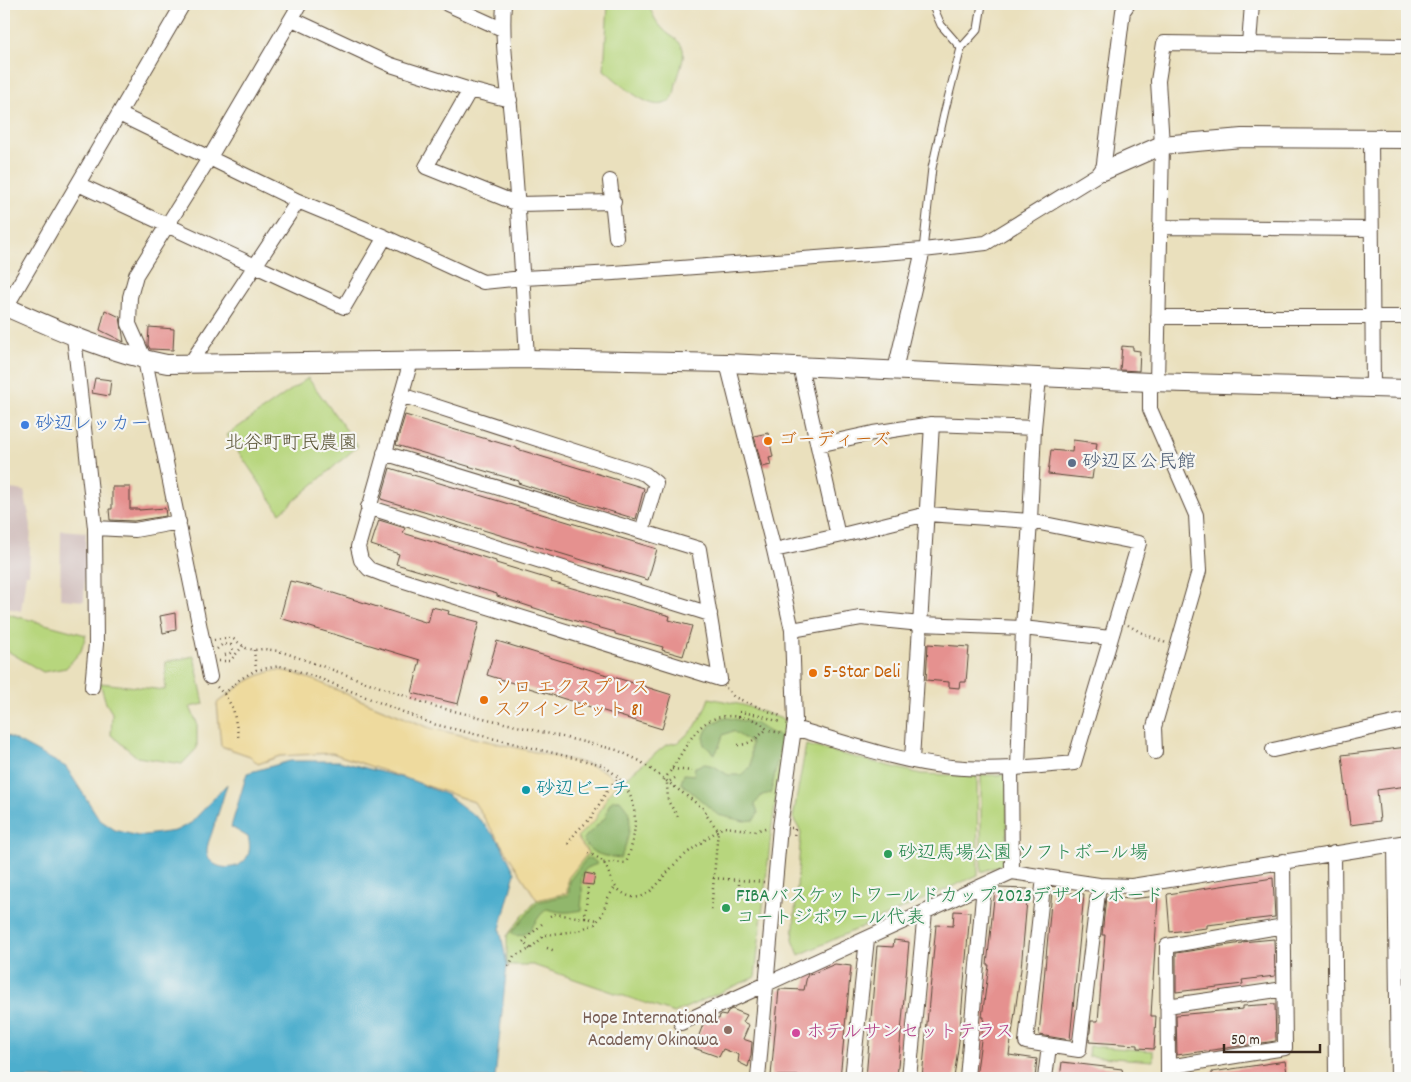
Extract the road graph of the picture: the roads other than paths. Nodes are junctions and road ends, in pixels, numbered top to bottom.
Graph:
1 (183, 4) edge
2 (300, 4) edge
3 (446, 4) edge
4 (504, 4) edge
5 (932, 4) edge
6 (982, 4) edge
7 (1128, 4) edge
8 (1252, 4) edge
9 (292, 20) junction
10 (502, 29) junction
11 (1249, 44) junction
12 (1407, 46) edge
13 (961, 48) junction
14 (470, 90) junction
15 (510, 100) junction
16 (119, 114) junction
17 (1371, 139) junction
18 (1407, 139) edge
19 (1162, 145) junction
20 (210, 157) junction
21 (1103, 172) junction
22 (610, 182) dead end
23 (78, 184) junction
24 (298, 201) junction
25 (614, 202) junction
26 (518, 204) junction
27 (166, 226) junction
28 (1160, 228) junction
29 (1372, 229) junction
30 (385, 237) junction
31 (616, 237) dead end
32 (923, 250) junction
33 (255, 265) junction
34 (524, 278) junction
35 (6, 307) joint
36 (1372, 316) junction
37 (1158, 317) junction
38 (1407, 317) edge
39 (74, 336) junction
40 (527, 359) junction
41 (145, 360) junction
42 (412, 361) junction
43 (727, 362) junction
44 (190, 364) junction
45 (800, 366) junction
46 (895, 370) junction
47 (1039, 378) junction
48 (1153, 382) junction
49 (1372, 388) junction
50 (1407, 389) edge
51 (401, 396) junction
52 (932, 424) junction
53 (1034, 428) junction
54 (818, 445) junction
55 (384, 452) junction
56 (368, 507) junction
57 (928, 514) junction
58 (1030, 521) junction
59 (179, 522) junction
60 (94, 528) junction
61 (642, 531) junction
62 (838, 536) junction
63 (774, 550) junction
64 (710, 614) junction
65 (921, 624) junction
66 (1022, 628) junction
67 (792, 630) junction
68 (1110, 638) junction
69 (210, 677) road end
70 (92, 687) dead end
71 (1407, 720) edge
72 (791, 728) junction
73 (1273, 750) dead end
74 (1155, 752) dead end
75 (912, 760) junction
76 (1014, 768) junction
77 (1401, 843) edge
78 (1334, 853) junction
79 (1283, 861) junction
80 (1012, 872) junction
81 (1044, 877) junction
82 (984, 885) junction
83 (1099, 885) junction
84 (925, 912) junction
85 (1284, 926) junction
86 (867, 939) junction
87 (767, 984) junction
88 (1284, 989) junction
89 (1167, 1006) junction
90 (681, 1023) dead end
91 (1049, 1046) junction
92 (1168, 1073) edge
93 (758, 1078) edge
94 (852, 1078) edge
95 (909, 1078) edge
96 (967, 1078) edge
97 (1044, 1078) edge
98 (1336, 1078) edge
99 (1398, 1078) edge

1 - 16 street
2 - 9 street
3 - 10 street
4 - 10 street
5 - 13 lane
6 - 13 lane
7 - 21 street
8 - 11 street
9 - 14 street
9 - 20 street
10 - 15 street
11 - 12 street
11 - 19 street
13 - 32 lane
14 - 15 street
14 - 26 street
15 - 26 street
16 - 20 street
16 - 23 street
17 - 18 street
17 - 19 street
17 - 29 street
19 - 21 street
19 - 28 street
20 - 24 street
20 - 27 street
21 - 32 street
22 - 25 street
23 - 27 street
23 - 35 street
24 - 30 street
24 - 33 street
25 - 26 street
25 - 31 street
26 - 34 street
27 - 33 street
27 - 41 street
28 - 29 street
28 - 37 street
29 - 36 street
30 - 33 street
30 - 34 street
32 - 34 street
32 - 46 street
33 - 44 street
34 - 40 street
35 - 39 street
36 - 37 street
36 - 38 street
36 - 49 street
37 - 48 street
39 - 41 street
39 - 60 street
40 - 42 street
40 - 43 street
41 - 44 street
41 - 59 street
42 - 44 street
42 - 51 street
43 - 45 street
43 - 63 street
45 - 46 street
45 - 54 street
46 - 47 street
47 - 48 street
47 - 53 street
48 - 49 street
48 - 74 street
49 - 50 street
51 - 55 street
51 - 61 street
52 - 53 street
52 - 54 street
52 - 57 street
53 - 58 street
54 - 62 street
55 - 56 street
55 - 61 street
56 - 64 street
56 - 64 street
57 - 58 street
57 - 62 street
57 - 65 street
58 - 66 street
58 - 68 street
59 - 60 street
59 - 69 street
60 - 70 street
61 - 64 street
62 - 63 street
63 - 67 street
65 - 66 street
65 - 67 street
65 - 75 street
66 - 68 street
66 - 76 street
67 - 72 street
68 - 76 street
71 - 73 street
72 - 75 street
72 - 87 street
75 - 76 street
76 - 80 street
77 - 78 street
77 - 99 street
78 - 79 street
78 - 98 street
79 - 83 street
79 - 85 street
80 - 81 street
80 - 82 street
81 - 83 street
81 - 91 street
82 - 84 street
82 - 96 street
83 - 91 street
84 - 86 street
84 - 95 street
85 - 88 street
85 - 89 street
86 - 87 street
86 - 94 street
87 - 90 street
87 - 93 street
88 - 89 street
88 - 92 street
89 - 92 street
91 - 97 street

